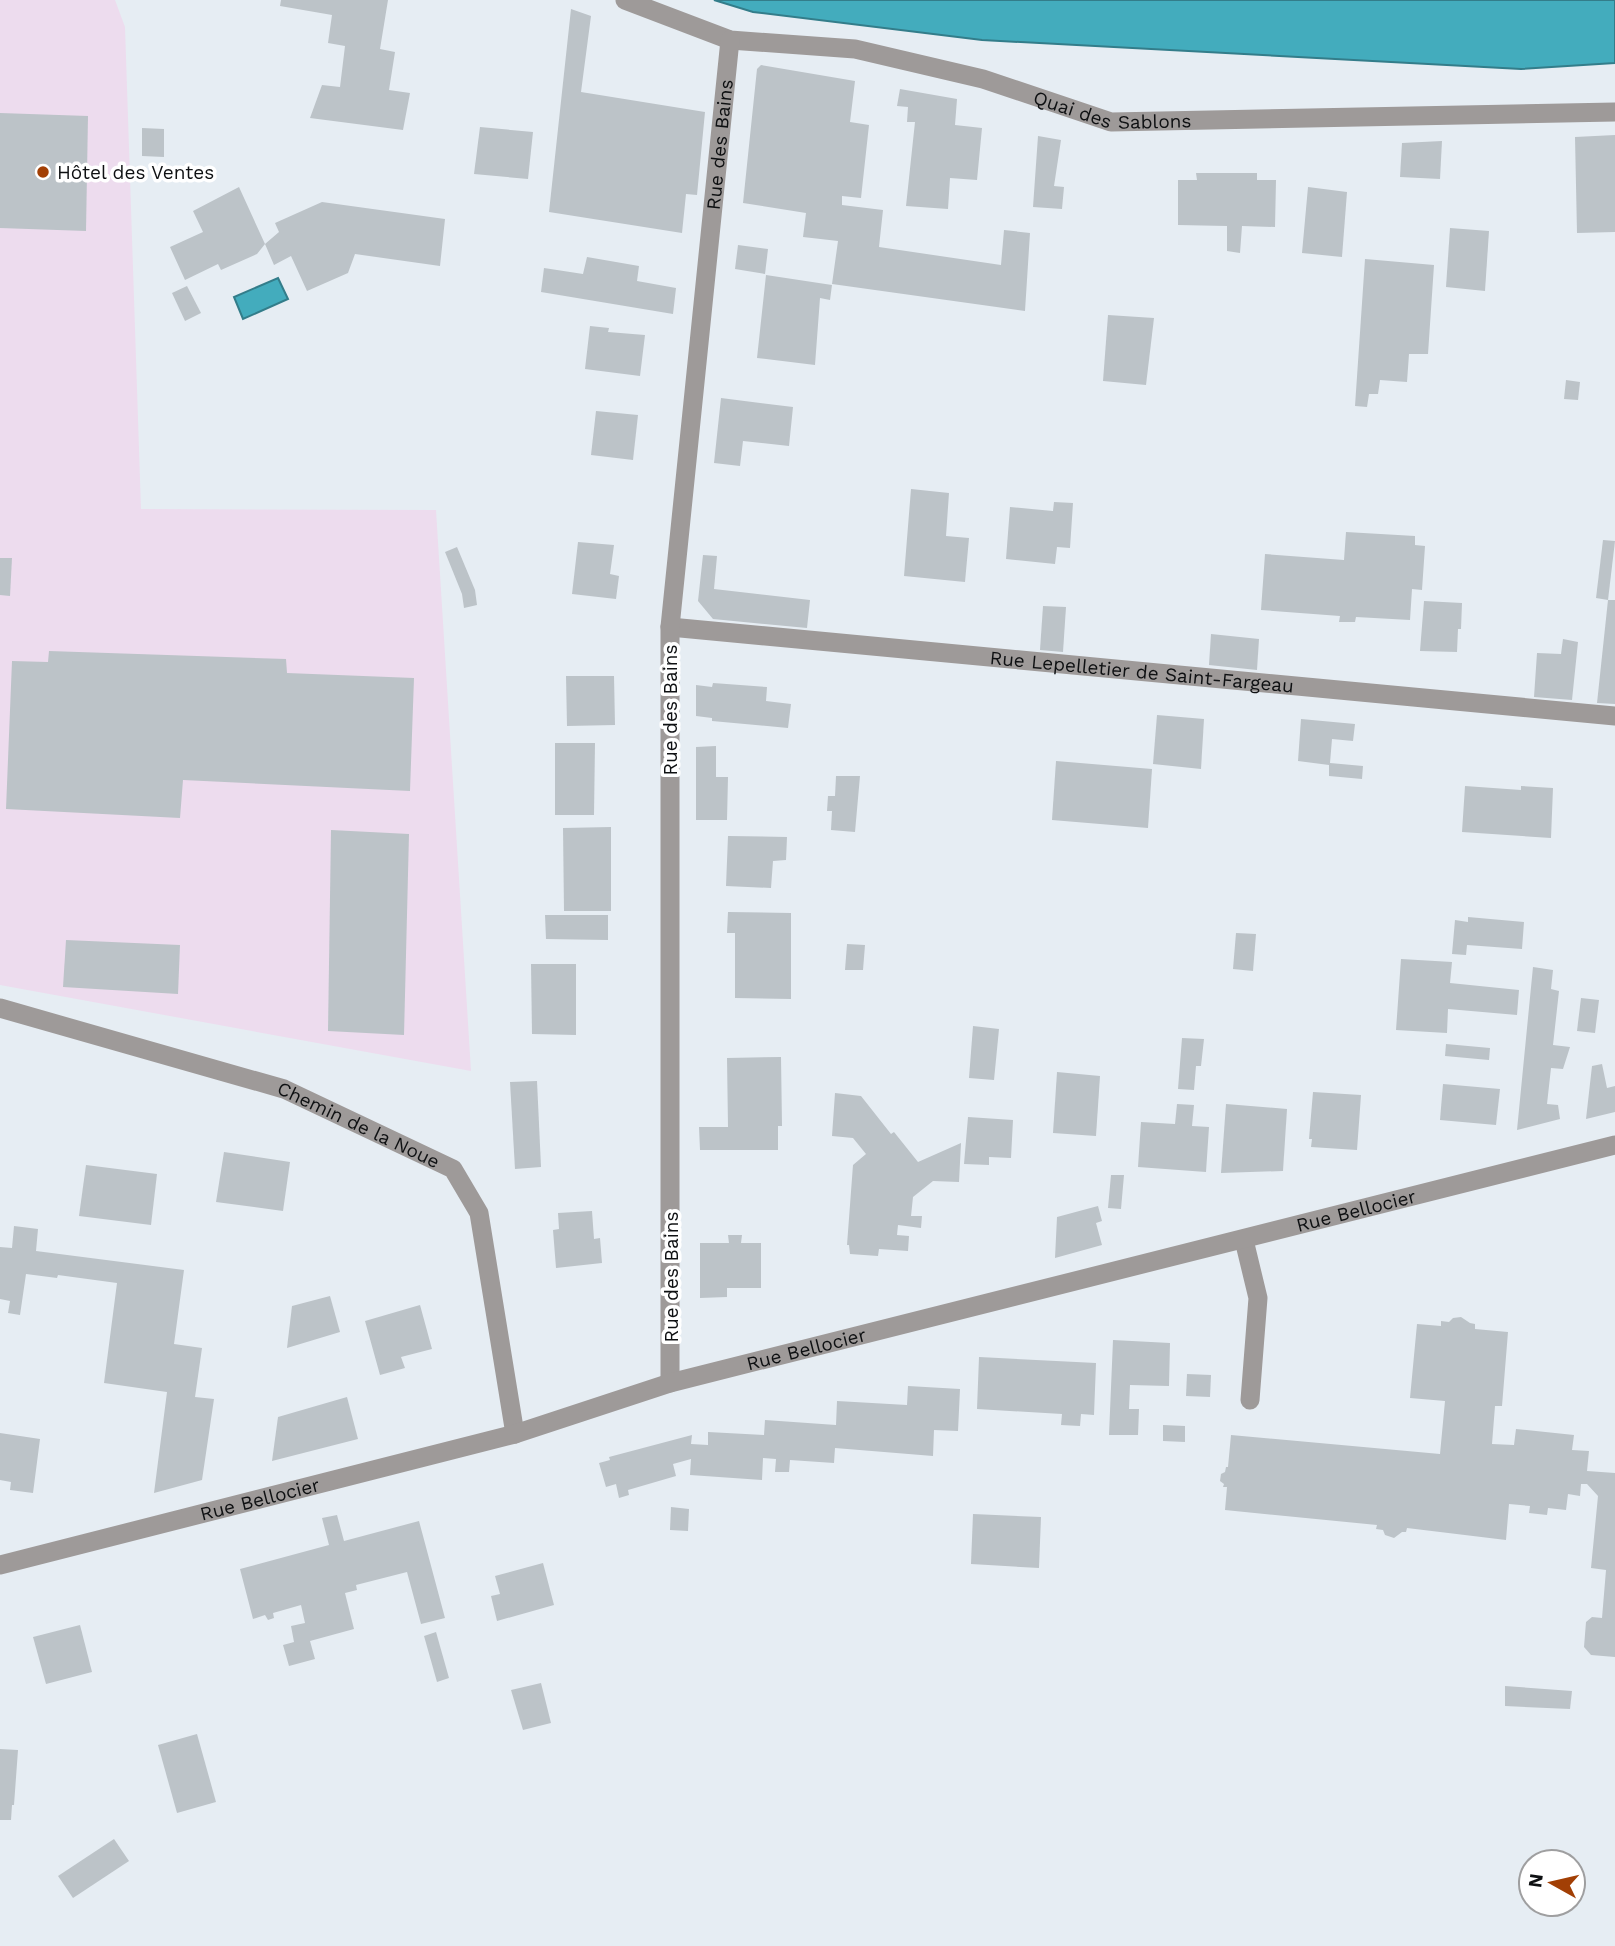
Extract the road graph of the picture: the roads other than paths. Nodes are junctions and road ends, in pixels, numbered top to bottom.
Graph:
1 (625, 0) edge
2 (730, 40) junction
3 (1615, 112) edge
4 (670, 627) junction
5 (1615, 716) edge
6 (0, 1008) edge
7 (1615, 1145) edge
8 (1244, 1240) junction
9 (670, 1383) junction
10 (1250, 1400) dead end
11 (515, 1434) junction
12 (0, 1565) edge

1 - 2 street, Quai des Sablons
2 - 3 street, Quai des Sablons
2 - 4 street, Rue des Bains
4 - 5 street, Rue Lepelletier de Saint-Fargeau
4 - 9 street, Rue des Bains
6 - 11 street, Chemin de la Noue
7 - 8 street, Rue Bellocier
8 - 9 street, Rue Bellocier
8 - 10 street
9 - 11 street, Rue Bellocier
11 - 12 street, Rue Bellocier

